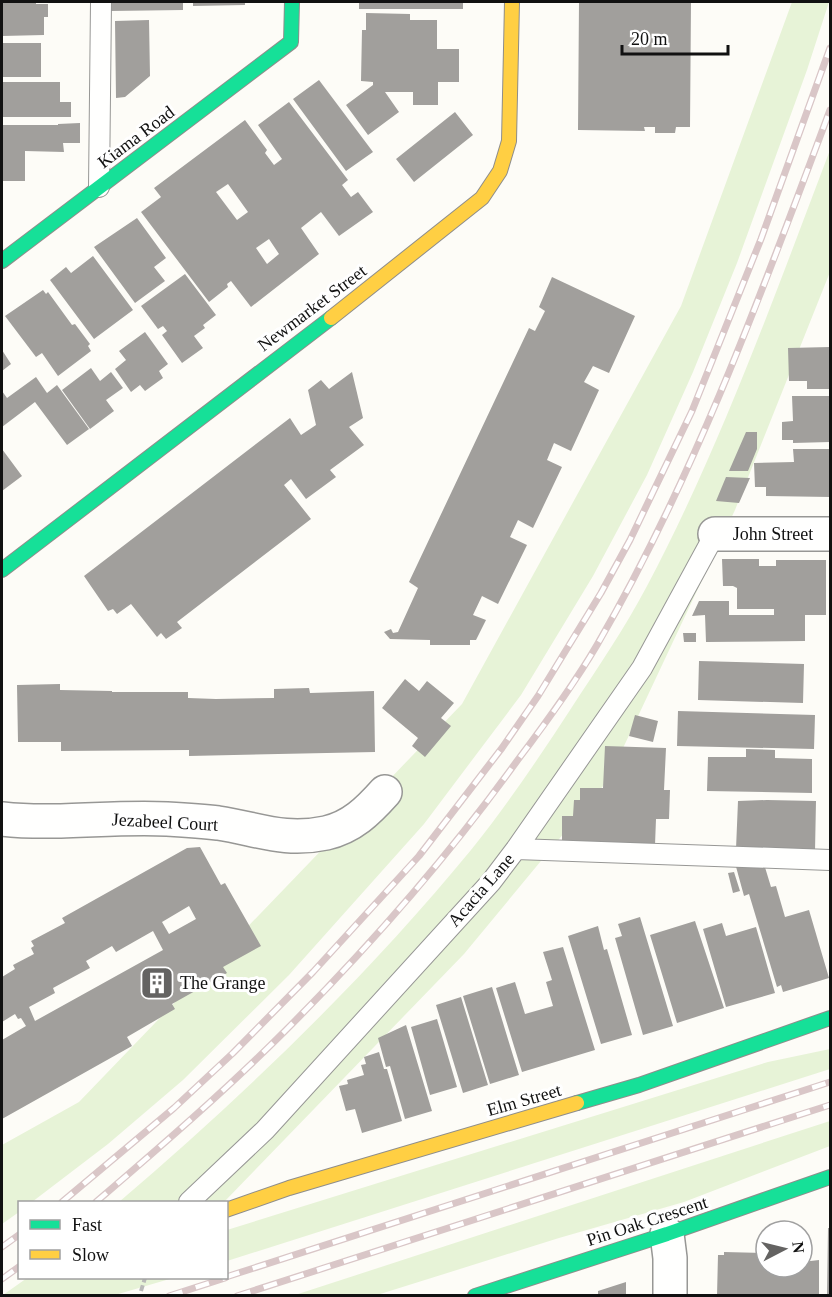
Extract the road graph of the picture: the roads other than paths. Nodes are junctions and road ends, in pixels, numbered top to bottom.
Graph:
1 (101, 2) edge
2 (292, 2) edge
3 (512, 2) edge
4 (99, 187) junction
5 (2, 261) edge
6 (715, 534) joint
7 (831, 534) edge
8 (2, 570) edge
9 (385, 792) dead end
10 (2, 819) edge
11 (516, 849) junction
12 (831, 860) edge
13 (831, 1018) edge
14 (831, 1177) edge
15 (191, 1201) edge
16 (228, 1209) edge
17 (668, 1234) junction
18 (475, 1296) edge
19 (670, 1296) edge

1 - 4 lane
2 - 4 street, Kiama Road
3 - 8 street, Newmarket Street
4 - 5 street, Kiama Road
6 - 7 street, John Street
6 - 11 lane, Acacia Lane
9 - 10 street, Jezabeel Court
11 - 12 lane
11 - 15 lane, Acacia Lane
13 - 16 street, Elm Street
14 - 17 street, Pin Oak Crescent
17 - 18 street, Pin Oak Crescent
17 - 19 street

